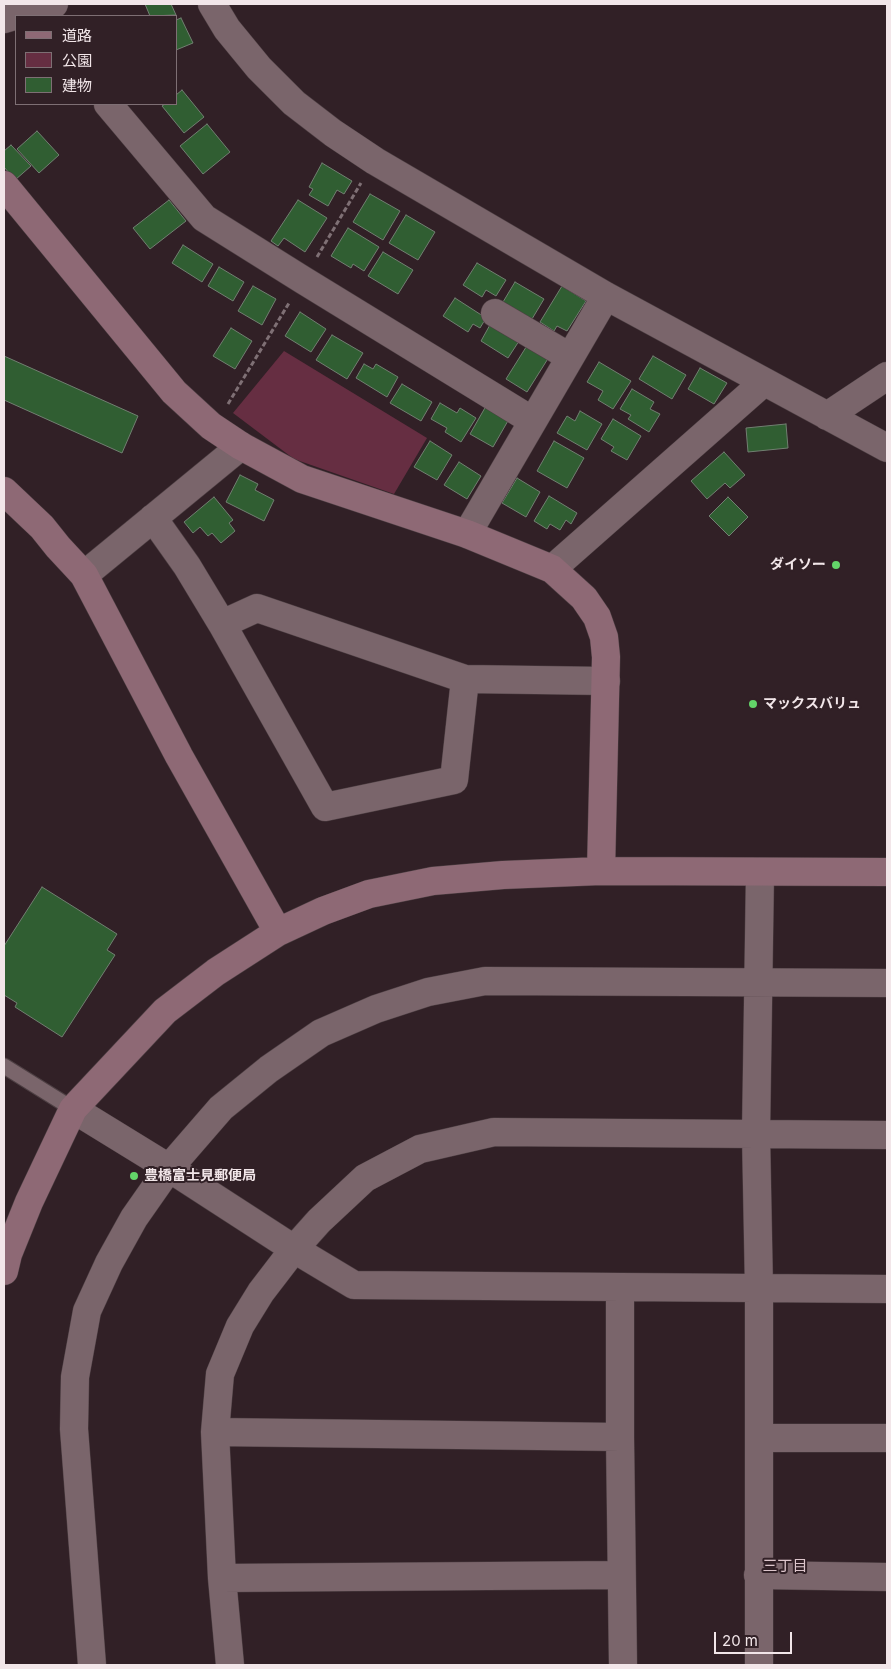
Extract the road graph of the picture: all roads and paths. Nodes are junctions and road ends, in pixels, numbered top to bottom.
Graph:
1 (54, 4) edge
2 (212, 4) edge
3 (17, 15) edge
4 (109, 105) edge
5 (4, 185) edge
6 (606, 296) junction
7 (495, 313) dead end
8 (570, 357) junction
9 (887, 376) edge
10 (764, 382) junction
11 (827, 416) junction
12 (533, 422) junction
13 (241, 446) junction
14 (887, 448) edge
15 (4, 491) edge
16 (154, 518) junction
17 (467, 534) junction
18 (552, 569) junction
19 (84, 575) junction
20 (222, 624) junction
21 (465, 679) junction
22 (606, 681) junction
23 (601, 872) junction
24 (760, 872) junction
25 (887, 872) edge
26 (278, 932) junction
27 (758, 981) junction
28 (887, 982) edge
29 (4, 1066) edge
30 (73, 1109) junction
31 (756, 1134) junction
32 (887, 1135) edge
33 (169, 1168) junction
34 (294, 1249) junction
35 (4, 1271) edge
36 (620, 1288) junction
37 (759, 1289) junction
38 (887, 1289) edge
39 (215, 1432) junction
40 (620, 1437) junction
41 (759, 1438) junction
42 (887, 1438) edge
43 (621, 1575) junction
44 (758, 1575) junction
45 (887, 1577) edge
46 (222, 1578) junction
47 (92, 1665) edge
48 (230, 1665) edge
49 (623, 1665) edge
50 (759, 1665) edge

1 - 3 street
2 - 6 street
4 - 12 street
5 - 13 street
6 - 8 street
6 - 10 street
7 - 8 street
8 - 12 street
9 - 11 street
10 - 11 street
10 - 18 street
11 - 14 street
12 - 17 street
13 - 16 street
13 - 17 street
15 - 19 street
16 - 19 street
16 - 20 street
17 - 18 street
18 - 22 street
19 - 26 street
20 - 21 street
20 - 21 street
21 - 22 street
22 - 23 street
23 - 24 street
23 - 26 street
24 - 25 street
24 - 27 street
26 - 30 street
27 - 28 street
27 - 31 street
27 - 33 street
29 - 30 lane
30 - 33 street
30 - 35 street
31 - 32 street
31 - 34 street
31 - 37 street
33 - 34 street
33 - 47 street
34 - 36 street
34 - 39 street
36 - 37 street
36 - 40 street
37 - 38 street
37 - 41 street
39 - 40 street
39 - 46 street
40 - 43 street
41 - 42 street
41 - 44 street
43 - 46 street
43 - 49 street
44 - 45 street
44 - 50 street
46 - 48 street

